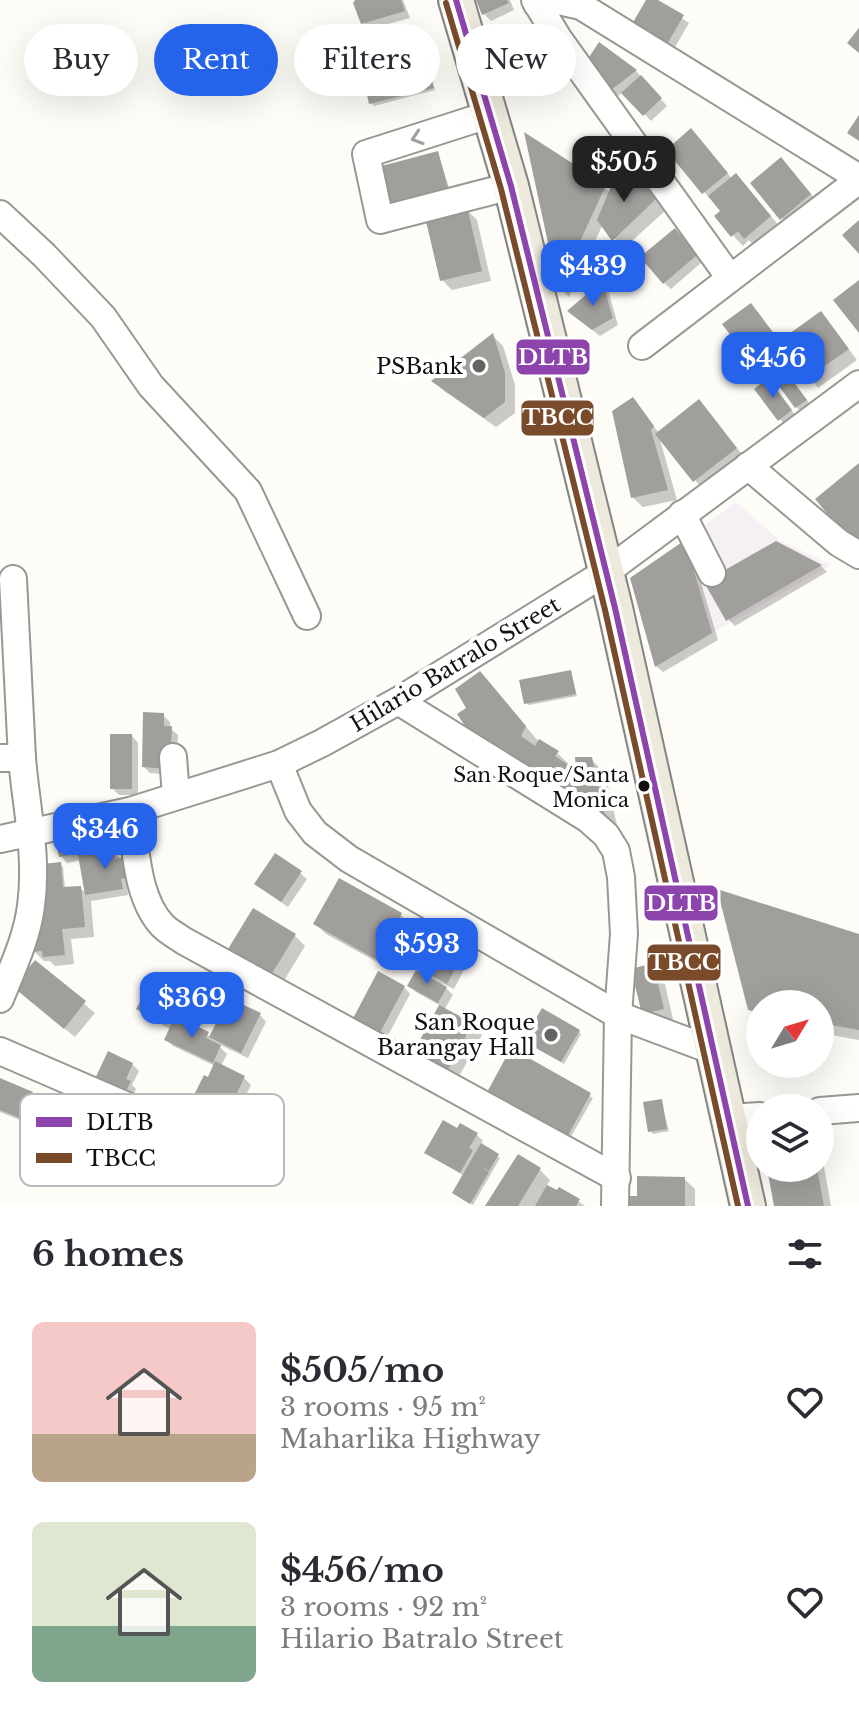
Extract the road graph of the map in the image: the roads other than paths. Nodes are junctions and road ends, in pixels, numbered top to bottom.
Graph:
1 (456, 0) edge
2 (536, 2) edge
3 (491, 114) junction
4 (859, 179) edge
5 (511, 186) junction
6 (0, 214) edge
7 (730, 278) junction
8 (642, 346) dead end
9 (859, 384) edge
10 (748, 466) junction
11 (682, 514) junction
12 (859, 555) edge
13 (606, 572) junction
14 (712, 573) dead end
15 (13, 579) dead end
16 (307, 616) dead end
17 (398, 701) junction
18 (173, 757) dead end
19 (11, 758) edge
20 (279, 764) junction
21 (176, 796) junction
22 (130, 811) junction
23 (32, 833) junction
24 (0, 839) edge
25 (0, 999) edge
26 (618, 1015) junction
27 (0, 1051) edge
28 (714, 1051) junction
29 (100, 1094) edge
30 (859, 1108) edge
31 (834, 1110) edge
32 (744, 1117) edge
33 (617, 1178) junction
34 (615, 1206) edge
35 (748, 1206) edge

1 - 3 main road
2 - 4 street
2 - 7 street
3 - 5 main road
3 -> 5 street
4 - 7 street
5 - 13 main road
6 - 16 street
7 - 8 street
9 - 10 street, Hilario Batralo Street
10 - 11 street, Hilario Batralo Street
10 - 12 street
11 - 13 street, Hilario Batralo Street
11 - 14 street
13 - 17 street, Hilario Batralo Street
13 - 28 main road
15 - 19 street
17 - 20 street, Hilario Batralo Street
17 - 26 street
18 - 21 street
19 - 23 street
20 - 21 street, Hilario Batralo Street
20 - 26 street
21 - 22 street, Hilario Batralo Street
22 - 23 street, Hilario Batralo Street
22 - 33 street
23 - 24 street, Hilario Batralo Street
23 - 25 street
26 - 28 street
26 - 33 street
27 - 29 street
28 - 32 main road
30 - 31 street
32 - 35 main road
33 - 34 street

